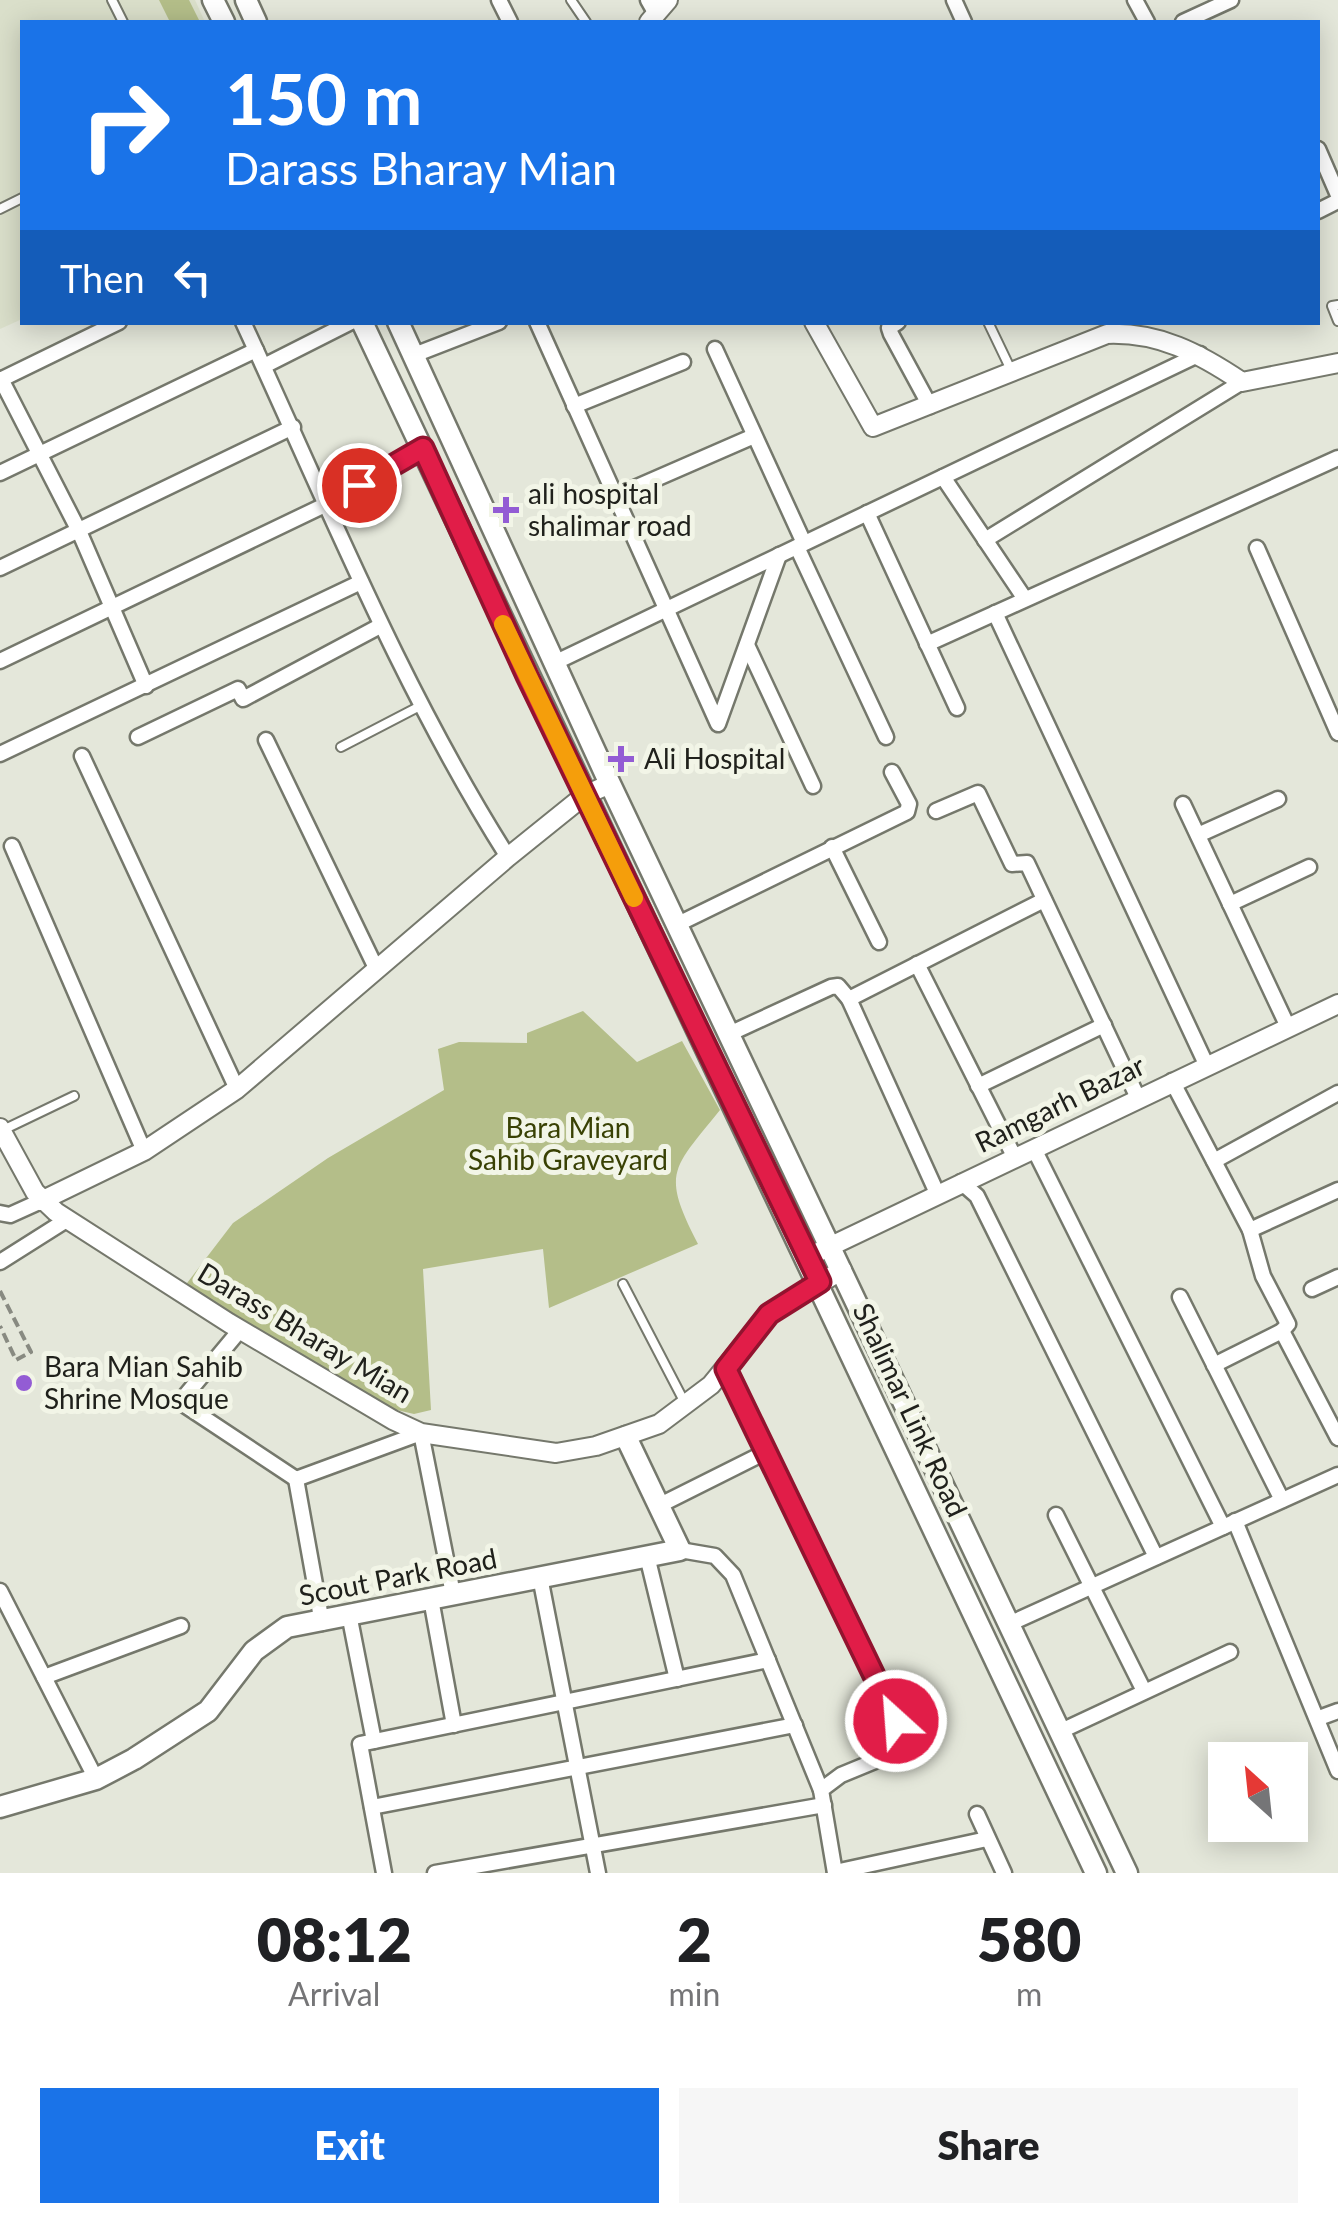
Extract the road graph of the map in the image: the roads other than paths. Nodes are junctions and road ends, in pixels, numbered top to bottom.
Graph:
1 (1231, 0) edge
2 (1187, 20) edge
3 (1320, 154) edge
4 (1338, 198) edge
5 (1338, 304) edge
6 (1338, 322) edge
7 (114, 325) edge
8 (244, 325) edge
9 (344, 325) edge
10 (363, 325) edge
11 (399, 325) edge
12 (491, 325) edge
13 (537, 325) edge
14 (816, 325) edge
15 (894, 325) edge
16 (989, 325) edge
17 (1100, 330) edge
18 (714, 349) dead end
19 (256, 350) junction
20 (1200, 354) junction
21 (414, 355) junction
22 (683, 362) dead end
23 (1338, 363) edge
24 (264, 366) junction
25 (1012, 372) junction
26 (0, 380) edge
27 (1242, 382) junction
28 (574, 406) junction
29 (930, 406) junction
30 (293, 426) junction
31 (754, 436) junction
32 (423, 448) junction
33 (39, 454) junction
34 (1338, 458) edge
35 (0, 473) edge
36 (942, 477) junction
37 (614, 497) junction
38 (327, 504) junction
39 (867, 513) junction
40 (79, 531) junction
41 (985, 540) junction
42 (800, 545) junction
43 (1257, 548) dead end
44 (779, 556) junction
45 (0, 568) edge
46 (361, 582) junction
47 (1025, 600) junction
48 (110, 609) junction
49 (664, 610) junction
50 (996, 613) junction
51 (380, 626) junction
52 (927, 644) junction
53 (747, 645) junction
54 (0, 661) edge
55 (554, 662) junction
56 (146, 686) junction
57 (420, 706) junction
58 (957, 708) dead end
59 (1338, 733) edge
60 (138, 737) dead end
61 (886, 737) dead end
62 (266, 740) dead end
63 (341, 747) dead end
64 (0, 754) edge
65 (82, 756) dead end
66 (892, 772) dead end
67 (610, 784) junction
68 (813, 786) dead end
69 (585, 796) junction
70 (1278, 799) dead end
71 (1184, 804) dead end
72 (936, 811) dead end
73 (1198, 835) junction
74 (12, 846) dead end
75 (832, 848) junction
76 (508, 857) junction
77 (1309, 867) dead end
78 (1044, 900) junction
79 (1230, 904) junction
80 (678, 924) junction
81 (880, 942) dead end
82 (917, 964) junction
83 (376, 968) junction
84 (849, 999) junction
85 (1338, 1004) edge
86 (1104, 1024) junction
87 (1288, 1027) junction
88 (729, 1034) junction
89 (1206, 1064) junction
90 (1172, 1081) junction
91 (978, 1086) junction
92 (237, 1088) junction
93 (1338, 1094) edge
94 (74, 1096) dead end
95 (1138, 1098) junction
96 (1, 1130) edge
97 (1034, 1148) junction
98 (144, 1151) junction
99 (1015, 1158) junction
100 (1214, 1162) junction
101 (961, 1182) junction
102 (1338, 1190) edge
103 (937, 1193) junction
104 (55, 1211) junction
105 (0, 1213) edge
106 (1250, 1230) junction
107 (831, 1246) junction
108 (808, 1257) junction
109 (0, 1262) edge
110 (842, 1270) junction
111 (1338, 1278) edge
112 (820, 1282) junction
113 (624, 1284) dead end
114 (1312, 1289) dead end
115 (1180, 1298) dead end
116 (240, 1330) junction
117 (1282, 1332) junction
118 (1214, 1365) junction
119 (726, 1369) junction
120 (686, 1406) junction
121 (421, 1432) junction
122 (626, 1438) junction
123 (1338, 1438) edge
124 (766, 1452) junction
125 (1338, 1474) edge
126 (296, 1479) junction
127 (1282, 1500) junction
128 (658, 1506) junction
129 (1056, 1515) dead end
130 (1229, 1524) junction
131 (680, 1550) junction
132 (647, 1556) junction
133 (1156, 1557) junction
134 (540, 1576) junction
135 (1092, 1586) junction
136 (0, 1591) edge
137 (453, 1594) junction
138 (431, 1598) junction
139 (349, 1614) junction
140 (322, 1623) junction
141 (1011, 1623) junction
142 (181, 1626) dead end
143 (1230, 1652) dead end
144 (768, 1660) junction
145 (44, 1677) junction
146 (676, 1679) junction
147 (1144, 1691) junction
148 (565, 1702) junction
149 (1338, 1710) edge
150 (1318, 1718) junction
151 (454, 1725) junction
152 (795, 1725) junction
153 (1062, 1731) junction
154 (374, 1741) junction
155 (578, 1767) junction
156 (1338, 1771) edge
157 (96, 1779) junction
158 (822, 1797) junction
159 (372, 1807) junction
160 (0, 1808) edge
161 (976, 1814) dead end
162 (987, 1839) junction
163 (593, 1846) junction
164 (835, 1872) edge
165 (384, 1873) edge
166 (436, 1873) edge
167 (598, 1873) edge
168 (1004, 1873) edge
169 (1096, 1873) edge
170 (1127, 1873) edge

1 - 2 street
3 - 4 street
5 - 6 lane
7 - 26 street
8 - 19 street
9 - 24 street
10 - 32 main road, Shalimar Link Road
11 - 21 main road, Shalimar Link Road
12 - 21 street
13 - 28 street
14 - 29 street
15 - 29 street
16 - 25 lane
17 - 20 street
17 - 25 street
18 - 31 street
19 - 24 street
19 - 33 street
20 - 27 street
20 - 36 street
21 - 55 main road, Shalimar Link Road
22 - 28 street
23 - 27 street
24 - 30 street
25 - 29 street
26 - 33 street
27 - 41 street
28 - 37 street
30 - 38 street
30 - 40 street
31 - 37 street
31 - 42 street
32 - 38 street
32 - 69 main road, Shalimar Link Road
33 - 35 street
33 - 40 street
34 - 47 street
36 - 39 street
36 - 41 street
37 - 49 street
38 - 46 street
38 - 48 street
39 - 42 street
39 - 52 street
40 - 45 street
40 - 48 street
41 - 47 street
42 - 44 street
42 - 61 street
43 - 59 street
44 - 49 street
44 - 53 street
46 - 51 street
46 - 56 street
47 - 50 street
48 - 54 street
48 - 56 street
49 - 53 street
49 - 55 street
50 - 52 street
50 - 89 street
51 - 57 street
51 - 60 street
52 - 58 street
53 - 68 street
55 - 67 main road, Shalimar Link Road
56 - 64 street
57 - 63 lane
57 - 76 street
62 - 83 street
65 - 92 street
66 - 75 street
67 - 69 street
67 - 80 main road, Shalimar Link Road
69 - 76 street
69 - 108 main road, Shalimar Link Road
70 - 73 street
71 - 73 street
72 - 78 street
73 - 79 street
74 - 98 street
75 - 80 street
75 - 81 street
76 - 83 street
77 - 79 street
78 - 82 street
78 - 86 street
79 - 87 street
80 - 88 main road, Shalimar Link Road
82 - 84 street
82 - 91 street
83 - 92 street
84 - 88 street
84 - 103 street
85 - 87 street, Ramgarh Bazar
86 - 91 street
86 - 95 street
87 - 89 street, Ramgarh Bazar
88 - 107 main road, Shalimar Link Road
89 - 90 street, Ramgarh Bazar
90 - 95 street, Ramgarh Bazar
90 - 100 street
91 - 99 street
92 - 98 street
93 - 100 street
94 - 96 lane
95 - 97 street, Ramgarh Bazar
96 - 104 street
97 - 99 street, Ramgarh Bazar
97 - 130 street
98 - 104 street
99 - 101 street, Ramgarh Bazar
100 - 106 street
101 - 103 street, Ramgarh Bazar
101 - 133 street
102 - 106 street
103 - 107 street, Ramgarh Bazar
104 - 105 street
104 - 109 street
104 - 116 street, Darass Bharay Mian
106 - 117 street
107 - 108 street, Ramgarh Bazar
107 - 110 main road, Shalimar Link Road
108 - 112 main road, Shalimar Link Road
110 - 112 street, Darass Bharay Mian
110 - 141 main road, Shalimar Link Road
111 - 114 street
112 - 119 street, Darass Bharay Mian
112 - 169 main road, Shalimar Link Road
113 - 120 lane
115 - 118 street
116 - 121 street, Darass Bharay Mian
116 - 126 street
117 - 118 street
117 - 123 street
118 - 127 street
119 - 120 street, Darass Bharay Mian
119 - 124 street
120 - 122 street, Darass Bharay Mian
121 - 122 street, Darass Bharay Mian
121 - 126 street
121 - 137 street
122 - 128 main road
124 - 128 street
124 - 158 street
125 - 127 street
126 - 140 street
127 - 130 street
128 - 131 main road
129 - 135 street
130 - 133 street
130 - 150 street
131 - 132 main road, Scout Park Road
131 - 144 street
132 - 134 main road, Scout Park Road
132 - 146 street
133 - 135 street
134 - 137 main road, Scout Park Road
134 - 148 street
135 - 141 street
135 - 147 street
136 - 145 street
137 - 138 main road, Scout Park Road
138 - 139 main road, Scout Park Road
138 - 151 street
139 - 140 main road, Scout Park Road
139 - 154 street
140 - 157 main road, Scout Park Road
141 - 153 main road, Shalimar Link Road
142 - 145 street
143 - 147 street
144 - 146 street
144 - 152 street
145 - 157 street
146 - 148 street
147 - 153 street
148 - 151 street
148 - 155 street
149 - 150 street
150 - 156 street
151 - 154 street
152 - 155 street
152 - 158 street
153 - 170 main road, Shalimar Link Road
154 - 159 street
155 - 159 street
155 - 163 street
157 - 160 main road, Scout Park Road
158 - 163 street
158 - 164 street
159 - 165 street
161 - 162 street
162 - 164 street
162 - 168 street
163 - 166 street
163 - 167 street

